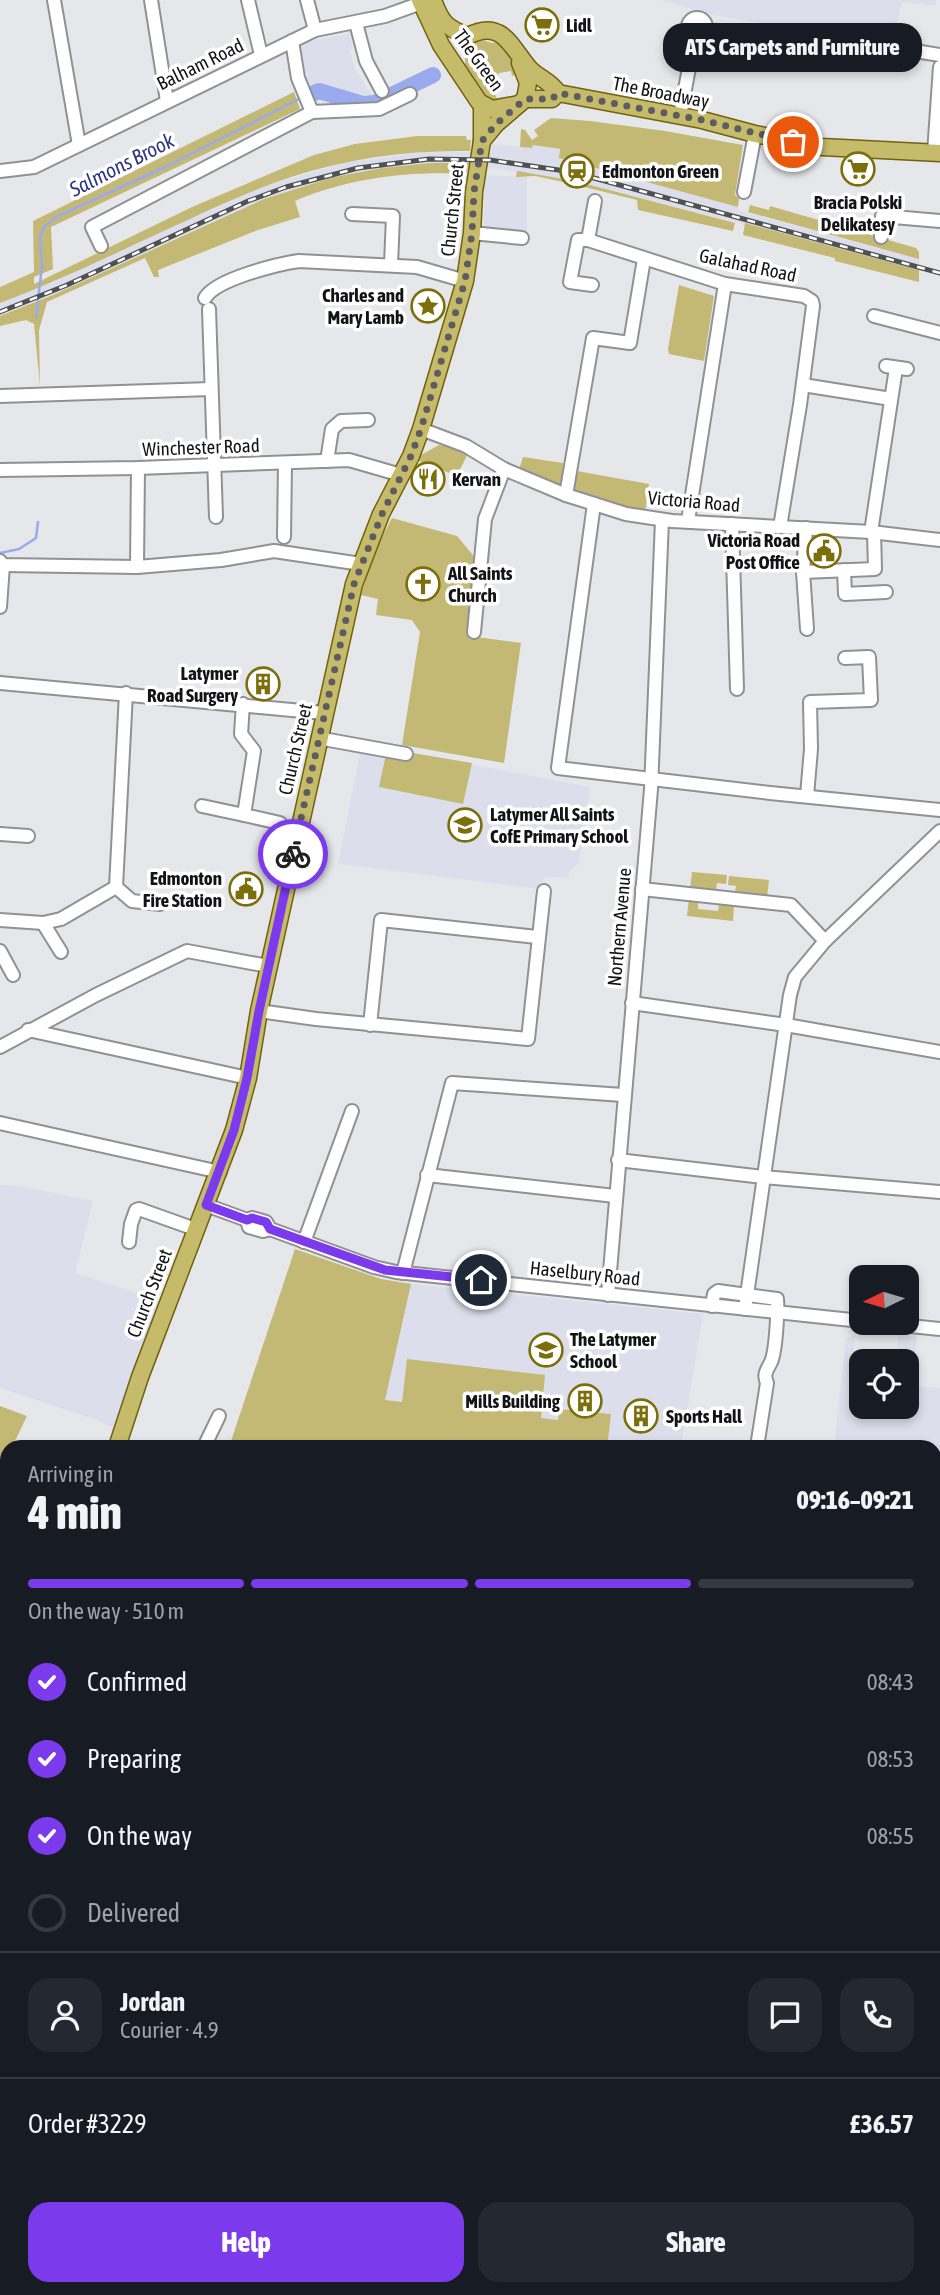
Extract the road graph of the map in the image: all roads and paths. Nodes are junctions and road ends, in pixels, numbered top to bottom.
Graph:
1 (54, 0) edge
2 (151, 0) edge
3 (248, 0) edge
4 (307, 0) edge
5 (424, 1) edge
6 (356, 23) junction
7 (316, 30) junction
8 (468, 36) junction
9 (695, 36) dead end
10 (292, 41) junction
11 (897, 48) dead end
12 (261, 55) junction
13 (518, 55) junction
14 (940, 55) edge
15 (940, 67) edge
16 (461, 72) junction
17 (382, 91) dead end
18 (558, 93) junction
19 (410, 94) dead end
20 (167, 101) junction
21 (522, 102) junction
22 (482, 106) junction
23 (310, 108) junction
24 (680, 116) junction
25 (755, 134) junction
26 (482, 141) junction
27 (79, 145) junction
28 (937, 153) edge
29 (0, 171) edge
30 (744, 192) dead end
31 (595, 201) dead end
32 (352, 214) dead end
33 (940, 221) edge
34 (472, 233) junction
35 (881, 237) dead end
36 (522, 238) dead end
37 (583, 240) junction
38 (101, 246) dead end
39 (644, 259) junction
40 (391, 265) junction
41 (465, 281) junction
42 (725, 284) junction
43 (592, 285) dead end
44 (874, 316) dead end
45 (940, 333) edge
46 (896, 368) dead end
47 (803, 384) junction
48 (211, 389) junction
49 (0, 396) edge
50 (891, 399) junction
51 (368, 421) dead end
52 (421, 429) junction
53 (327, 461) junction
54 (285, 463) junction
55 (214, 465) junction
56 (138, 468) junction
57 (504, 469) junction
58 (0, 470) edge
59 (401, 475) junction
60 (566, 495) junction
61 (594, 504) junction
62 (216, 517) dead end
63 (662, 520) junction
64 (688, 521) junction
65 (732, 524) junction
66 (780, 527) junction
67 (806, 528) junction
68 (872, 532) junction
69 (284, 537) dead end
70 (940, 540) edge
71 (1, 563) edge
72 (361, 564) junction
73 (138, 567) junction
74 (844, 570) junction
75 (803, 572) junction
76 (886, 592) dead end
77 (0, 607) edge
78 (807, 629) dead end
79 (474, 632) dead end
80 (845, 658) dead end
81 (0, 683) edge
82 (737, 689) dead end
83 (126, 693) junction
84 (243, 704) junction
85 (324, 713) junction
86 (318, 738) junction
87 (405, 754) dead end
88 (651, 780) junction
89 (807, 796) junction
90 (202, 806) dead end
91 (940, 810) edge
92 (244, 815) junction
93 (281, 823) dead end
94 (940, 831) edge
95 (0, 834) edge
96 (29, 836) dead end
97 (116, 887) junction
98 (642, 889) junction
99 (544, 891) dead end
100 (160, 904) dead end
101 (0, 920) edge
102 (43, 923) junction
103 (537, 937) junction
104 (825, 941) junction
105 (0, 951) edge
106 (61, 952) dead end
107 (268, 966) junction
108 (13, 975) dead end
109 (632, 1003) junction
110 (259, 1011) junction
111 (370, 1025) junction
112 (786, 1025) junction
113 (28, 1030) junction
114 (0, 1047) edge
115 (940, 1052) edge
116 (247, 1078) junction
117 (623, 1095) junction
118 (352, 1111) dead end
119 (0, 1123) edge
120 (618, 1160) junction
121 (220, 1172) junction
122 (427, 1175) junction
123 (763, 1177) junction
124 (940, 1192) edge
125 (615, 1196) junction
126 (206, 1205) junction
127 (195, 1229) junction
128 (129, 1242) dead end
129 (304, 1242) junction
130 (403, 1273) junction
131 (608, 1295) junction
132 (746, 1295) junction
133 (712, 1306) junction
134 (745, 1310) junction
135 (778, 1313) junction
136 (849, 1320) edge
137 (919, 1327) edge
138 (940, 1329) edge
139 (219, 1416) dead end
140 (119, 1440) edge
141 (207, 1440) edge
142 (758, 1440) edge

1 - 27 street
2 - 20 street
3 - 12 street
4 - 7 street
5 - 6 street, Balham Road
5 - 8 main road, The Green
5 - 16 main road, The Green
6 - 7 street, Balham Road
6 - 17 street
7 - 10 street, Balham Road
8 - 13 main road, The Green
8 - 16 main road
9 - 24 street
10 - 12 street, Balham Road
10 - 23 street
11 - 14 street
12 - 20 street, Balham Road
13 - 18 main road, The Broadway
13 - 21 main road
15 - 28 street
16 - 22 main road, The Green
18 - 21 main road, The Broadway
18 - 24 main road, The Broadway
19 - 23 street
20 - 27 street, Balham Road
21 - 22 main road, The Green
21 - 26 main road, Church Street
22 - 26 main road, Church Street
23 - 38 street
24 - 25 main road, The Broadway
25 - 28 main road, The Broadway
25 - 30 street
26 - 34 main road, Church Street
27 - 29 street, Balham Road
31 - 37 street
32 - 40 street
33 - 35 street
34 - 36 street
34 - 41 main road, Church Street
37 - 39 street, Galahad Road
37 - 43 street
39 - 42 street, Galahad Road
39 - 60 street
40 - 41 street
40 - 48 street
41 - 52 main road, Church Street
42 - 47 street, Galahad Road
42 - 64 street
44 - 45 street
46 - 50 street
47 - 50 street
47 - 66 street, Galahad Road
48 - 49 street
48 - 55 street
50 - 68 street
51 - 53 street
52 - 57 street, Victoria Road
52 - 59 main road, Church Street
53 - 54 street, Winchester Road
53 - 59 street, Winchester Road
54 - 55 street, Winchester Road
54 - 69 street
55 - 56 street, Winchester Road
55 - 62 street
56 - 58 street, Winchester Road
56 - 73 street
57 - 60 street, Victoria Road
57 - 79 street
59 - 72 main road, Church Street
60 - 61 street, Victoria Road
61 - 63 street, Victoria Road
61 - 88 street
63 - 64 street, Victoria Road
63 - 88 street, Northern Avenue
64 - 65 street, Victoria Road
65 - 66 street, Victoria Road
65 - 82 street
66 - 67 street, Victoria Road
67 - 68 street, Victoria Road
67 - 75 street
68 - 70 street, Victoria Road
68 - 74 street
71 - 73 street
71 - 77 street
72 - 73 street
72 - 85 main road, Church Street
74 - 75 street
74 - 76 street
75 - 78 street
80 - 89 street
81 - 83 street
83 - 84 street
83 - 97 street
84 - 85 street
84 - 92 street
85 - 86 main road, Church Street
86 - 87 street
86 - 107 main road, Church Street
88 - 89 street
88 - 98 street, Northern Avenue
89 - 91 street
90 - 92 street
92 - 93 street
94 - 104 street
95 - 96 street
97 - 100 street
97 - 102 street
98 - 104 street
98 - 109 street, Northern Avenue
99 - 103 street
101 - 102 street
102 - 106 street
103 - 111 street
103 - 111 street
104 - 112 street
105 - 108 street
107 - 110 main road, Church Street
107 - 113 street
109 - 112 street
109 - 117 street, Northern Avenue
110 - 111 street
110 - 116 main road, Church Street
112 - 115 street
112 - 123 street
113 - 114 street
113 - 116 street
116 - 121 main road, Church Street
117 - 120 street, Northern Avenue
117 - 122 street
118 - 129 street
119 - 121 street
120 - 123 street
120 - 125 street, Northern Avenue
121 - 126 main road, Church Street
122 - 125 street
122 - 130 street
123 - 124 street
123 - 132 street
125 - 131 street, Northern Avenue
126 - 127 main road, Church Street
126 - 129 street, Haselbury Road
127 - 128 street
127 - 140 main road, Church Street
129 - 130 street, Haselbury Road
130 - 131 street, Haselbury Road
131 - 133 street, Haselbury Road
132 - 133 street
132 - 134 street
132 - 135 street
133 - 134 street, Haselbury Road
134 - 135 street, Haselbury Road
135 - 136 street, Haselbury Road
135 - 142 street
137 - 138 street
139 - 141 street

